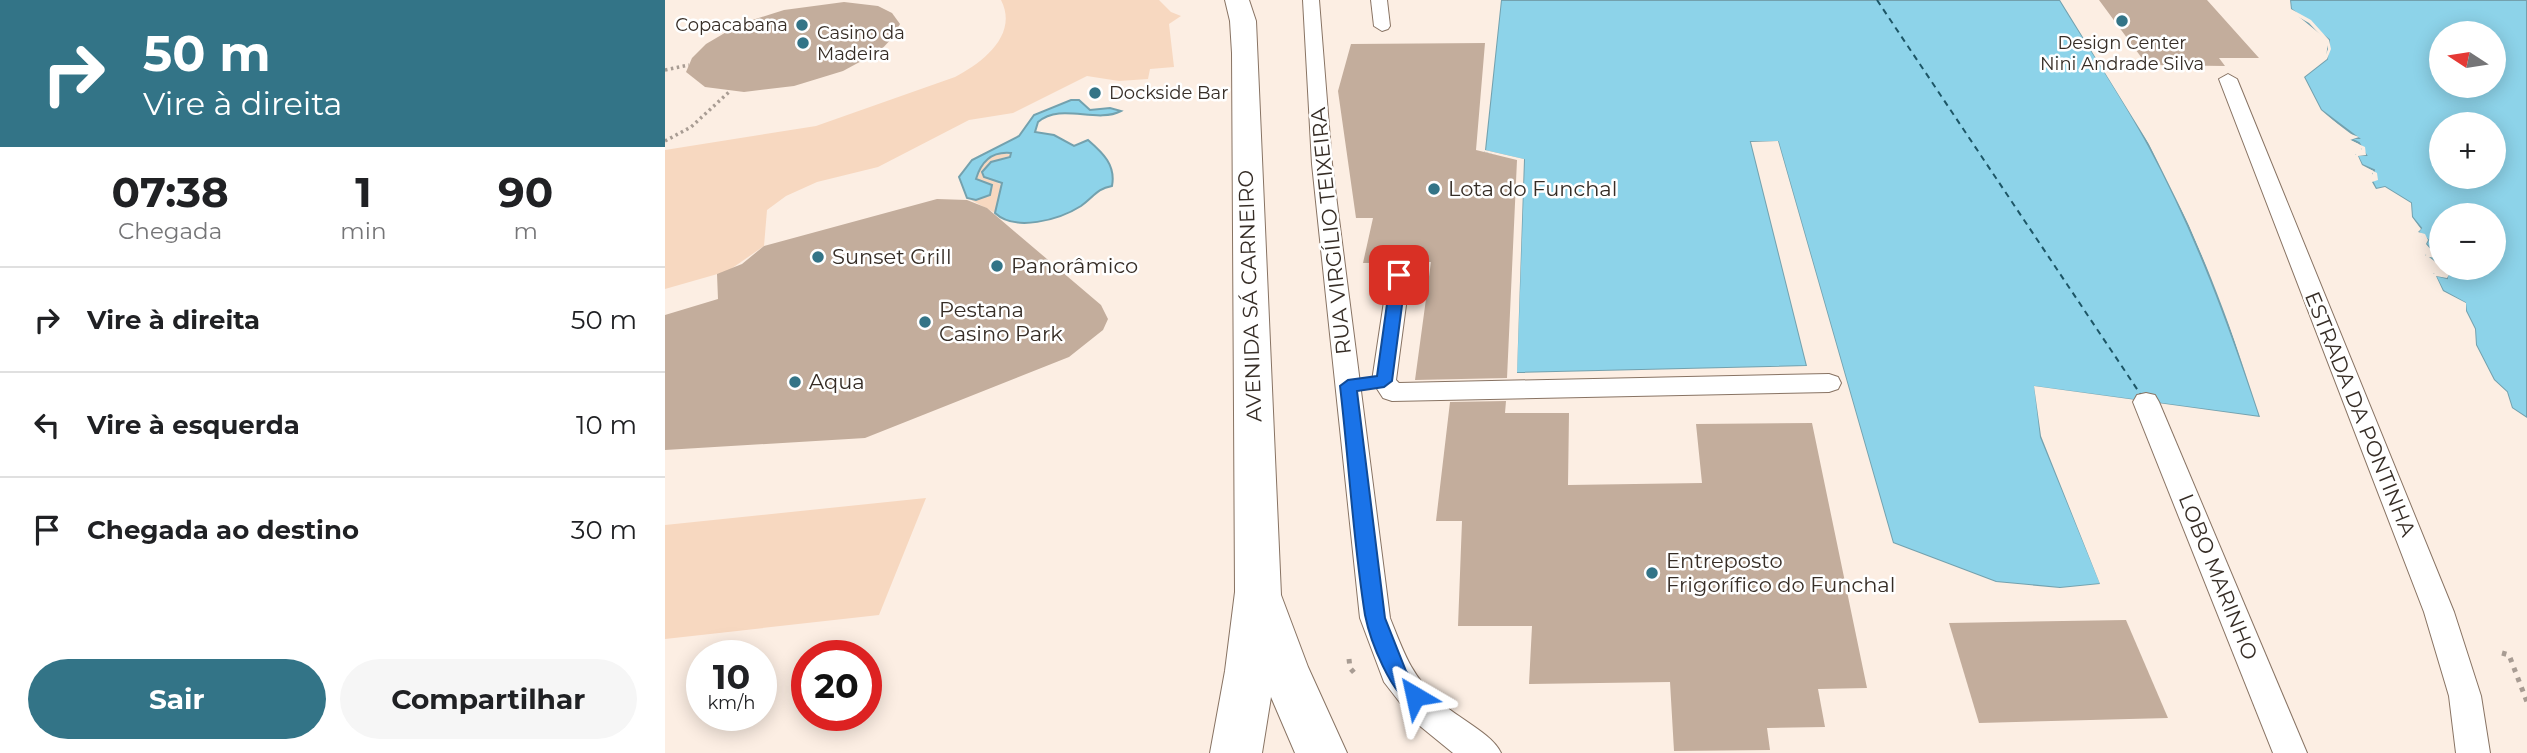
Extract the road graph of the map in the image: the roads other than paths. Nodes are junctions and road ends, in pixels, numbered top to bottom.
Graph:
1 (1237, 0) edge
2 (1311, 0) edge
3 (1379, 0) edge
4 (1382, 26) dead end
5 (2228, 79) dead end
6 (1399, 275) dead end
7 (1384, 381) junction
8 (1829, 383) dead end
9 (1348, 386) junction
10 (2146, 402) dead end
11 (1258, 592) junction
12 (1236, 753) edge
13 (1321, 753) edge
14 (1484, 753) edge
15 (2290, 753) edge
16 (2473, 753) edge

1 - 11 main road, AVENIDA SÁ CARNEIRO
2 - 9 lane, RUA VIRGÍLIO TEIXEIRA
3 - 4 lane
5 - 16 lane, ESTRADA DA PONTINHA
6 - 7 lane
7 - 8 lane
7 - 9 lane
9 - 14 lane, RUA VIRGÍLIO TEIXEIRA
10 - 15 lane, LOBO MARINHO
11 - 12 main road, AVENIDA SÁ CARNEIRO
11 - 13 main road, AVENIDA SÁ CARNEIRO

